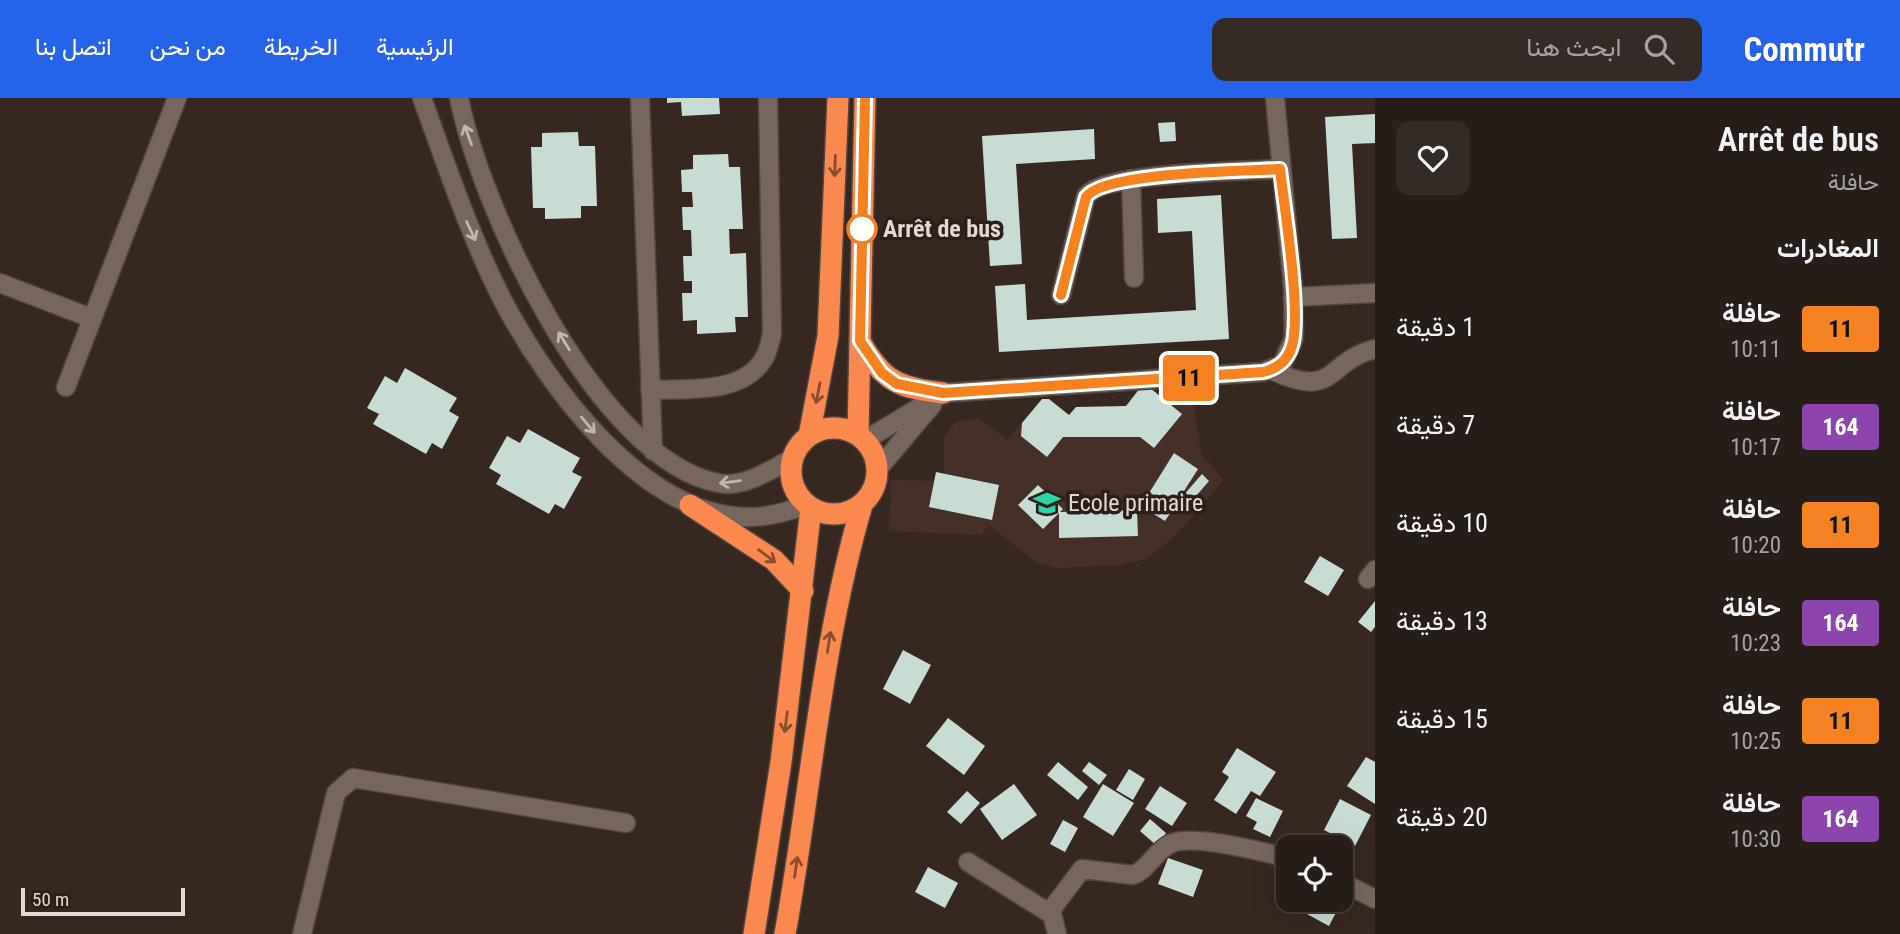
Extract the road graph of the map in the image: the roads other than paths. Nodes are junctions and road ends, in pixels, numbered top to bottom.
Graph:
1 (177, 98) edge
2 (422, 98) edge
3 (459, 98) edge
4 (640, 98) edge
5 (768, 98) edge
6 (838, 98) edge
7 (865, 98) edge
8 (1275, 98) edge
9 (1280, 169) junction
10 (1131, 179) junction
11 (1135, 278) dead end
12 (0, 283) edge
13 (1375, 293) edge
14 (1061, 295) dead end
15 (1293, 297) junction
16 (91, 318) junction
17 (860, 341) junction
18 (1375, 349) edge
19 (1271, 370) junction
20 (66, 387) dead end
21 (650, 390) junction
22 (943, 393) junction
23 (809, 436) junction
24 (860, 436) junction
25 (653, 451) junction
26 (793, 458) junction
27 (878, 469) junction
28 (691, 505) junction
29 (862, 505) junction
30 (808, 506) junction
31 (803, 591) junction
32 (626, 823) dead end
33 (1276, 855) edge
34 (968, 862) dead end
35 (1353, 888) edge
36 (1375, 899) edge
37 (1051, 910) junction
38 (302, 934) edge
39 (754, 934) edge
40 (785, 934) edge
41 (1057, 934) edge

1 - 16 street
2 -> 28 street
25 -> 3 street
4 - 21 street
5 - 21 street
6 -> 23 highway
7 - 17 highway
8 - 9 street
9 - 10 street
9 - 15 street
10 - 11 street
10 - 14 street
12 - 16 street
13 - 15 street
15 - 19 street
16 - 20 street
17 - 22 highway
17 - 24 highway
18 - 19 street
19 - 22 street
21 - 25 street
22 - 24 street
22 - 27 street
23 - 24 highway
23 - 26 highway
24 - 27 highway
26 -> 25 street
26 - 30 highway
27 - 29 highway
28 - 30 street
28 -> 31 highway
29 - 30 highway
40 -> 29 highway
30 - 31 highway
31 -> 39 highway
32 - 38 street
33 - 37 street
34 - 37 street
35 - 36 street
37 - 41 street

